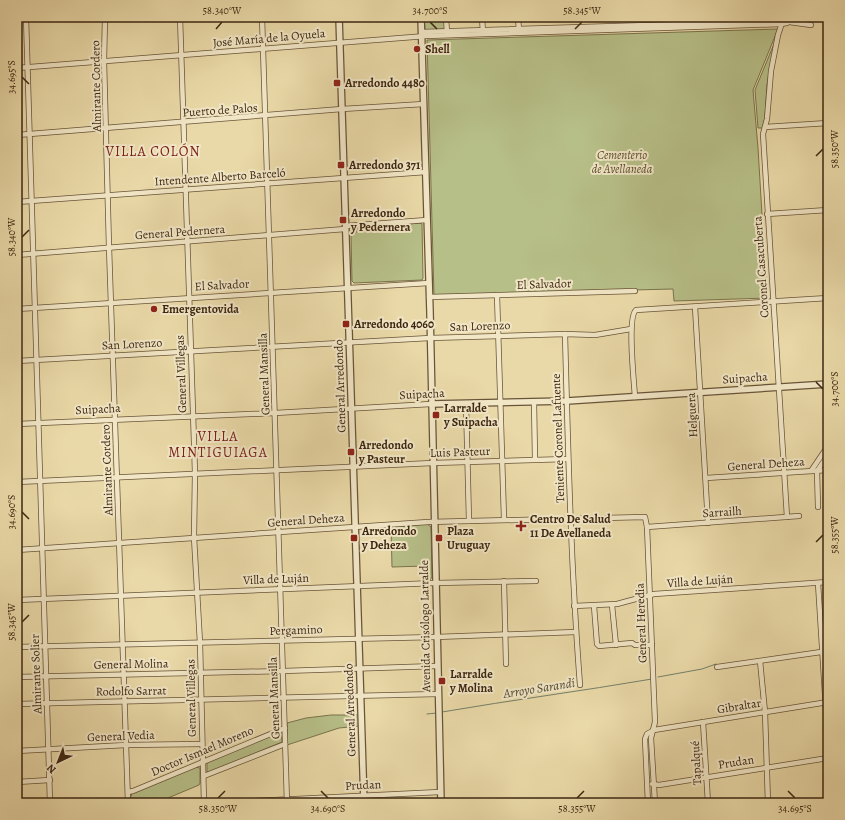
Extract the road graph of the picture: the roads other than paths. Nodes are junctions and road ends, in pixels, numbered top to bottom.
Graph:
1 (26, 17) edge
2 (105, 17) edge
3 (180, 17) edge
4 (262, 17) edge
5 (339, 17) edge
6 (421, 17) edge
7 (446, 17) edge
8 (482, 17) edge
9 (518, 17) edge
10 (784, 21) edge
11 (811, 25) dead end
12 (519, 31) junction
13 (483, 32) junction
14 (422, 34) junction
15 (447, 34) junction
16 (340, 43) junction
17 (263, 49) junction
18 (181, 56) junction
19 (104, 61) junction
20 (27, 67) junction
21 (17, 68) edge
22 (424, 104) junction
23 (342, 109) junction
24 (265, 116) junction
25 (183, 122) junction
26 (828, 123) edge
27 (765, 127) junction
28 (106, 128) junction
29 (29, 134) junction
30 (17, 135) edge
31 (426, 172) junction
32 (344, 177) junction
33 (267, 183) junction
34 (185, 189) junction
35 (108, 195) junction
36 (32, 201) junction
37 (17, 202) edge
38 (828, 210) edge
39 (768, 214) junction
40 (426, 220) junction
41 (345, 227) junction
42 (269, 235) junction
43 (186, 241) junction
44 (109, 247) junction
45 (33, 253) junction
46 (17, 254) edge
47 (428, 283) junction
48 (347, 288) junction
49 (635, 291) dead end
50 (271, 292) junction
51 (497, 295) junction
52 (188, 297) junction
53 (429, 297) junction
54 (828, 298) edge
55 (774, 301) junction
56 (112, 302) junction
57 (695, 307) junction
58 (35, 308) junction
59 (17, 309) edge
60 (631, 329) junction
61 (565, 334) junction
62 (498, 335) junction
63 (430, 338) junction
64 (349, 341) junction
65 (272, 346) junction
66 (190, 351) junction
67 (113, 355) junction
68 (36, 360) junction
69 (17, 361) edge
70 (828, 384) edge
71 (779, 387) junction
72 (701, 392) junction
73 (635, 396) junction
74 (567, 401) junction
75 (534, 402) junction
76 (466, 403) junction
77 (500, 403) junction
78 (431, 404) junction
79 (352, 409) junction
80 (275, 413) junction
81 (193, 416) junction
82 (116, 420) junction
83 (38, 423) junction
84 (17, 424) edge
85 (828, 446) edge
86 (828, 455) edge
87 (568, 459) junction
88 (535, 460) junction
89 (501, 461) junction
90 (468, 462) junction
91 (433, 463) junction
92 (353, 467) junction
93 (828, 470) edge
94 (277, 471) junction
95 (811, 471) junction
96 (816, 471) junction
97 (784, 472) junction
98 (194, 474) junction
99 (117, 477) junction
100 (706, 478) junction
101 (40, 481) junction
102 (17, 482) edge
103 (818, 507) dead end
104 (799, 516) dead end
105 (645, 517) joint
106 (787, 517) junction
107 (571, 518) junction
108 (504, 519) junction
109 (469, 521) junction
110 (435, 522) junction
111 (708, 523) junction
112 (356, 527) junction
113 (647, 527) junction
114 (279, 532) junction
115 (194, 537) junction
116 (119, 543) junction
117 (43, 548) junction
118 (17, 550) edge
119 (536, 580) dead end
120 (504, 581) junction
121 (435, 582) junction
122 (828, 582) edge
123 (818, 583) junction
124 (357, 586) junction
125 (280, 589) junction
126 (198, 592) junction
127 (121, 595) junction
128 (650, 595) junction
129 (44, 599) junction
130 (17, 600) edge
131 (612, 604) junction
132 (574, 606) junction
133 (594, 606) junction
134 (576, 632) junction
135 (506, 635) junction
136 (436, 637) junction
137 (359, 639) junction
138 (282, 641) junction
139 (200, 643) junction
140 (122, 645) junction
141 (616, 645) junction
142 (652, 645) junction
143 (17, 647) edge
144 (45, 647) junction
145 (825, 651) edge
146 (760, 660) junction
147 (506, 664) dead end
148 (437, 666) junction
149 (717, 666) dead end
150 (360, 668) junction
151 (283, 671) junction
152 (200, 673) junction
153 (123, 674) junction
154 (47, 676) junction
155 (17, 677) edge
156 (580, 685) dead end
157 (438, 694) junction
158 (360, 696) junction
159 (283, 698) junction
160 (201, 700) junction
161 (124, 702) junction
162 (827, 702) edge
163 (47, 703) junction
164 (17, 704) edge
165 (765, 712) junction
166 (703, 722) junction
167 (284, 728) junction
168 (654, 730) junction
169 (828, 742) edge
170 (202, 744) junction
171 (285, 744) junction
172 (126, 745) junction
173 (49, 749) junction
174 (17, 751) edge
175 (828, 758) edge
176 (203, 762) junction
177 (767, 767) junction
178 (204, 776) junction
179 (706, 777) junction
180 (50, 780) junction
181 (17, 782) edge
182 (647, 784) junction
183 (654, 785) junction
184 (128, 792) junction
185 (440, 792) junction
186 (364, 795) junction
187 (287, 801) edge
188 (50, 803) edge
189 (128, 803) edge
190 (204, 803) edge
191 (214, 803) edge
192 (364, 803) edge
193 (441, 803) edge
194 (648, 803) edge
195 (655, 803) edge
196 (708, 803) edge
197 (768, 803) edge

1 - 20 street, Almirante Solier
2 - 19 street, Almirante Cordero
3 - 18 street, General Villegas
4 - 17 street, General Mansilla
5 - 16 street, General Arredondo
6 - 14 street, Avenida Crisólogo Larralde
7 - 15 street
8 - 13 street
9 - 12 street
10 - 11 street, José María de la Oyuela
10 - 12 street, José María de la Oyuela
10 - 27 street, Coronel Casacuberta
12 - 13 street, José María de la Oyuela
13 - 15 street, José María de la Oyuela
14 - 15 street, José María de la Oyuela
14 - 16 street, José María de la Oyuela
14 - 22 street, Avenida Crisólogo Larralde
16 - 17 street, José María de la Oyuela
16 - 23 street, General Arredondo
17 - 18 street, José María de la Oyuela
17 - 24 street, General Mansilla
18 - 19 street, José María de la Oyuela
18 - 25 street, General Villegas
19 - 20 street, José María de la Oyuela
19 - 28 street, Almirante Cordero
20 - 21 street, José María de la Oyuela
20 - 29 street, Almirante Solier
22 - 23 street, Puerto de Palos
22 - 31 street, Avenida Crisólogo Larralde
23 - 24 street, Puerto de Palos
23 - 32 street, General Arredondo
24 - 25 street, Puerto de Palos
24 - 33 street, General Mansilla
25 - 28 street, Puerto de Palos
25 - 34 street, General Villegas
26 - 27 street
27 - 39 street, Coronel Casacuberta
28 - 29 street, Puerto de Palos
28 - 35 street, Almirante Cordero
29 - 30 street, Puerto de Palos
29 - 36 street, Almirante Solier
31 - 32 street, Intendente Alberto Barceló
31 - 40 street, Avenida Crisólogo Larralde
32 - 33 street, Intendente Alberto Barceló
32 - 41 street, General Arredondo
33 - 34 street, Intendente Alberto Barceló
33 - 42 street, General Mansilla
34 - 35 street, Intendente Alberto Barceló
34 - 43 street, General Villegas
35 - 36 street, Intendente Alberto Barceló
35 - 44 street, Almirante Cordero
36 - 37 street, Intendente Alberto Barceló
36 - 45 street, Almirante Solier
38 - 39 street
39 - 55 street, Coronel Casacuberta
40 - 41 street, General Pedernera
40 - 47 street, Avenida Crisólogo Larralde
41 - 42 street, General Pedernera
41 - 48 street, General Arredondo
42 - 43 street, General Pedernera
42 - 50 street, General Mansilla
43 - 44 street, General Pedernera
43 - 52 street, General Villegas
44 - 45 street, General Pedernera
44 - 56 street, Almirante Cordero
45 - 46 street, General Pedernera
45 - 58 street, Almirante Solier
47 - 48 street, El Salvador
47 - 53 street, Avenida Crisólogo Larralde
48 - 50 street, El Salvador
48 - 64 street, General Arredondo
49 - 51 street, El Salvador
50 - 52 street, El Salvador
50 - 65 street, General Mansilla
51 - 53 street, El Salvador
51 - 62 street
52 - 56 street, El Salvador
52 - 66 street, General Villegas
53 - 63 street, Avenida Crisólogo Larralde
54 - 55 street
55 - 57 street
55 - 71 street, Coronel Casacuberta
56 - 58 street, El Salvador
56 - 67 street, Almirante Cordero
57 - 60 street
57 - 72 street, Helguera
58 - 59 street, El Salvador
58 - 68 street, Almirante Solier
60 - 61 street, San Lorenzo
60 - 73 street
61 - 62 street, San Lorenzo
61 - 74 street, Teniente Coronel Lafuente
62 - 63 street, San Lorenzo
62 - 77 street
63 - 64 street, San Lorenzo
63 - 78 street, Avenida Crisólogo Larralde
64 - 65 street, San Lorenzo
64 - 79 street, General Arredondo
65 - 66 street, San Lorenzo
65 - 80 street, General Mansilla
66 - 67 street, San Lorenzo
66 - 81 street, General Villegas
67 - 68 street, San Lorenzo
67 - 82 street, Almirante Cordero
68 - 69 street, San Lorenzo
68 - 83 street, Almirante Solier
70 - 71 street, Suipacha
71 - 72 street, Suipacha
71 - 97 street, Coronel Casacuberta
72 - 73 street, Suipacha
72 - 100 street, Helguera
73 - 74 street, Suipacha
74 - 75 street, Suipacha
74 - 87 street, Teniente Coronel Lafuente
75 - 77 street, Suipacha
75 - 88 street
76 - 77 street, Suipacha
76 - 78 street, Suipacha
76 - 90 street
77 - 89 street
78 - 79 street, Suipacha
78 - 91 street, Avenida Crisólogo Larralde
79 - 80 street, Suipacha
79 - 92 street, General Arredondo
80 - 81 street, Suipacha
80 - 94 street, General Mansilla
81 - 82 street, Suipacha
81 - 98 street, General Villegas
82 - 83 street, Suipacha
82 - 99 street, Almirante Cordero
83 - 84 street, Suipacha
83 - 101 street, Almirante Solier
85 - 95 street
86 - 96 street
87 - 88 street, Luis Pasteur
87 - 107 street, Teniente Coronel Lafuente
88 - 89 street, Luis Pasteur
89 - 90 street, Luis Pasteur
89 - 108 street
90 - 91 street, Luis Pasteur
90 - 109 street
91 - 92 street, Luis Pasteur
91 - 110 street, Avenida Crisólogo Larralde
92 - 94 street, Luis Pasteur
92 - 112 street, General Arredondo
93 - 96 street, General Deheza
94 - 98 street, Luis Pasteur
94 - 114 street, General Mansilla
95 - 96 street, General Deheza
95 - 97 street, General Deheza
96 - 103 street
97 - 100 street, General Deheza
97 - 106 street, Coronel Casacuberta
98 - 99 street, Luis Pasteur
98 - 115 street, General Villegas
99 - 101 street, Luis Pasteur
99 - 116 street, Almirante Cordero
100 - 111 street, Helguera
101 - 102 street, Luis Pasteur
101 - 117 street, Almirante Solier
104 - 106 street, Sarrailh
105 - 107 street, General Deheza
105 - 113 street, General Heredia
106 - 111 street, Sarrailh
107 - 108 street, General Deheza
107 - 132 street, Teniente Coronel Lafuente
108 - 109 street, General Deheza
109 - 110 street, General Deheza
110 - 112 street, General Deheza
110 - 121 street, Avenida Crisólogo Larralde
111 - 113 street, Sarrailh
112 - 114 street, General Deheza
112 - 124 street, General Arredondo
113 - 128 street, General Heredia
114 - 115 street, General Deheza
114 - 125 street, General Mansilla
115 - 116 street, General Deheza
115 - 126 street, General Villegas
116 - 117 street, General Deheza
116 - 127 street, Almirante Cordero
117 - 118 street, General Deheza
117 - 129 street, Almirante Solier
119 - 120 street, Villa de Luján
120 - 121 street, Villa de Luján
120 - 135 street
121 - 124 street, Villa de Luján
121 - 136 street, Avenida Crisólogo Larralde
122 - 123 street, Villa de Luján
123 - 128 street, Villa de Luján
123 - 145 street
124 - 125 street, Villa de Luján
124 - 137 street, General Arredondo
125 - 126 street, Villa de Luján
125 - 138 street, General Mansilla
126 - 127 street, Villa de Luján
126 - 139 street, General Villegas
127 - 129 street, Villa de Luján
127 - 140 street, Almirante Cordero
128 - 131 street, Villa de Luján
128 - 142 street, General Heredia
129 - 130 street, Villa de Luján
129 - 144 street, Almirante Solier
131 - 133 street, Villa de Luján
131 - 141 street
132 - 133 street, Villa de Luján
132 - 134 street, Teniente Coronel Lafuente
133 - 141 street
134 - 135 street, Pergamino
134 - 156 street, Teniente Coronel Lafuente
135 - 136 street, Pergamino
135 - 147 street
136 - 137 street, Pergamino
136 - 148 street, Avenida Crisólogo Larralde
137 - 138 street, Pergamino
137 - 150 street, General Arredondo
138 - 139 street, Pergamino
138 - 151 street, General Mansilla
139 - 140 street, Pergamino
139 - 152 street, General Villegas
140 - 144 street, Pergamino
140 - 153 street, Almirante Cordero
141 - 142 street
142 - 168 street, General Heredia
143 - 144 street, Pergamino
144 - 154 street, Almirante Solier
145 - 146 street
145 - 162 street
146 - 149 street
146 - 165 street
148 - 150 street, General Molina
148 - 157 street, Avenida Crisólogo Larralde
150 - 151 street, General Molina
150 - 158 street, General Arredondo
151 - 152 street, General Molina
151 - 159 street, General Mansilla
152 - 153 street, General Molina
152 - 160 street, General Villegas
153 - 154 street, General Molina
153 - 161 street, Almirante Cordero
154 - 155 street, General Molina
154 - 163 street, Almirante Solier
157 - 158 street, Rodolfo Sarrat
157 - 185 street, Avenida Crisólogo Larralde
158 - 159 street, Rodolfo Sarrat
158 - 186 street, General Arredondo
159 - 160 street, Rodolfo Sarrat
159 - 167 street, General Mansilla
160 - 161 street, Rodolfo Sarrat
160 - 170 street, General Villegas
161 - 163 street, Rodolfo Sarrat
161 - 172 street, Almirante Cordero
162 - 165 street, Gibraltar
162 - 169 street
163 - 164 street, Rodolfo Sarrat
163 - 173 street, Almirante Solier
165 - 166 street, Gibraltar
165 - 177 street
166 - 168 street, Gibraltar
166 - 179 street, Tapalqué
167 - 171 street, General Mansilla
167 - 176 street, Doctor Ismael Moreno
168 - 182 street
168 - 183 street, General Heredia
170 - 172 street, General Vedia
170 - 176 street, General Villegas
171 - 178 street, Doctor Ismael Moreno
171 - 187 street, General Mansilla
172 - 173 street, General Vedia
172 - 184 street, Almirante Cordero
173 - 174 street, General Vedia
173 - 180 street, Almirante Solier
175 - 177 street, Prudan
176 - 178 street, General Villegas
176 - 184 street, Doctor Ismael Moreno
177 - 179 street, Prudan
177 - 197 street
178 - 190 street, General Villegas
179 - 183 street, Prudan
179 - 196 street, Tapalqué
180 - 181 street
180 - 188 street, Almirante Solier
182 - 183 street, Prudan
182 - 194 street
183 - 195 street, General Heredia
184 - 189 street, Almirante Cordero
185 - 186 street, Prudan
185 - 193 street, Avenida Crisólogo Larralde
186 - 187 street, Prudan
186 - 192 street, General Arredondo
187 - 191 street, Prudan

